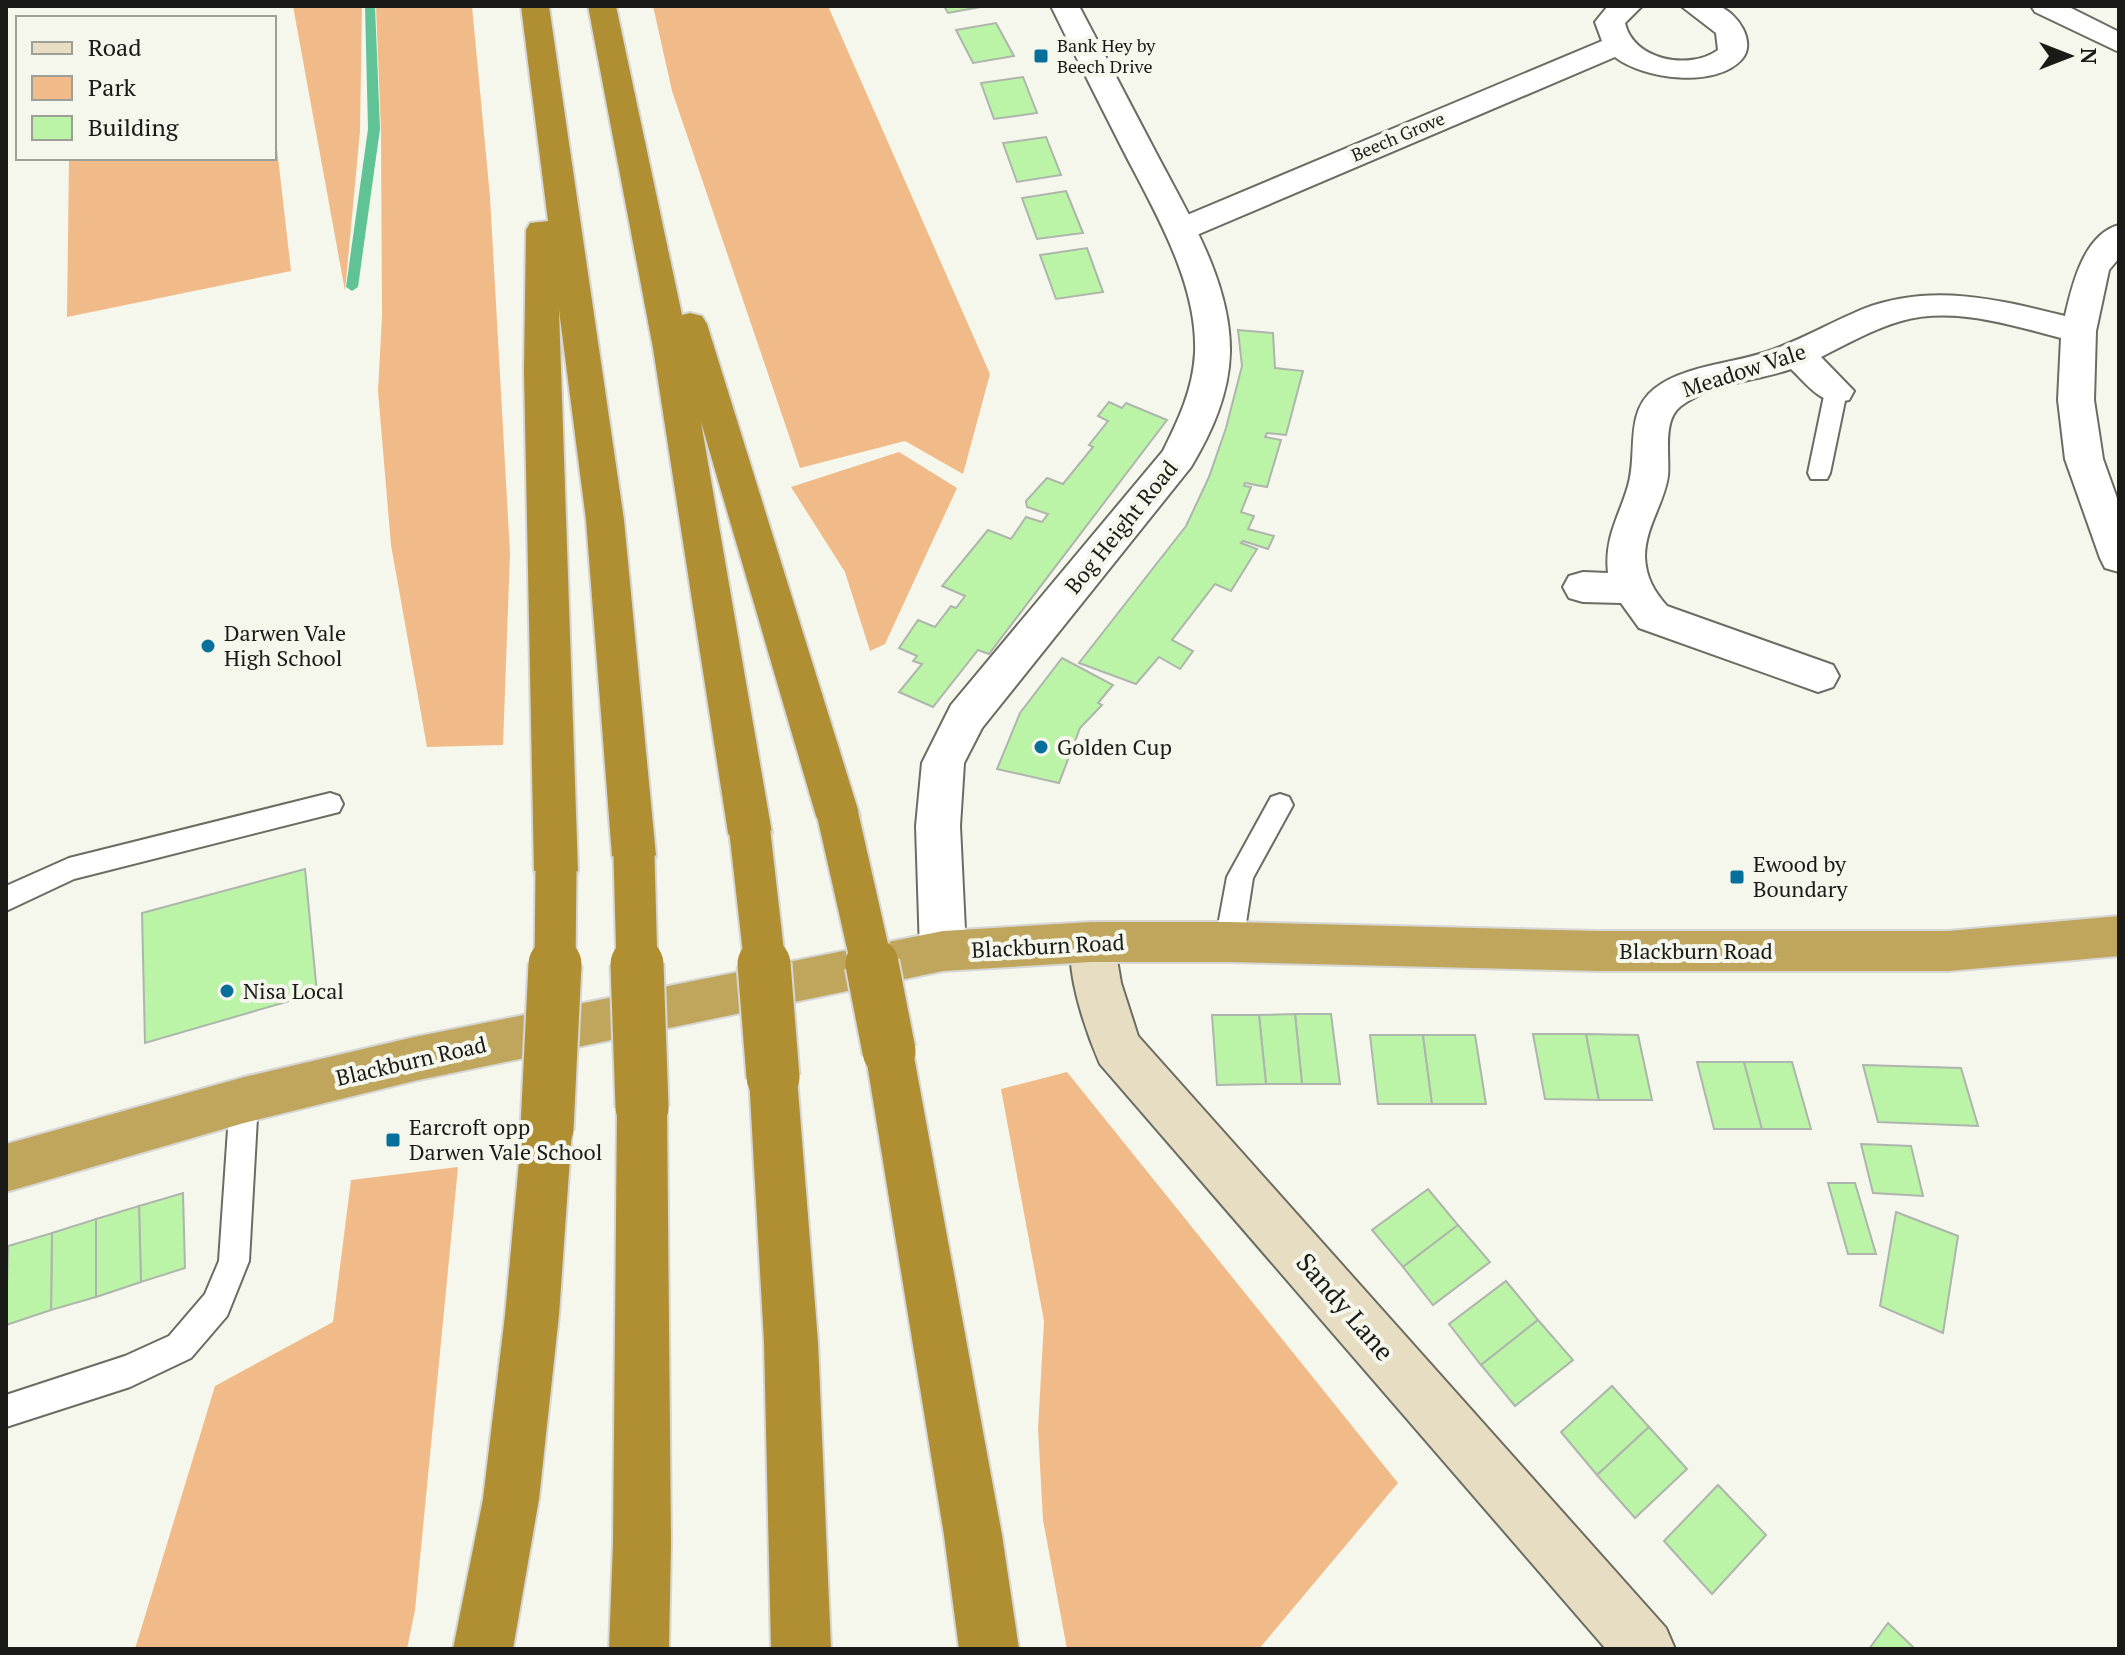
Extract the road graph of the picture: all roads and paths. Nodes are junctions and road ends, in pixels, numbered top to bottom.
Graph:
1 (535, 6) edge
2 (602, 6) edge
3 (1065, 6) edge
4 (1628, 6) edge
5 (1695, 6) edge
6 (2054, 9) edge
7 (2119, 19) edge
8 (2119, 43) edge
9 (1618, 45) junction
10 (542, 61) junction
11 (617, 80) junction
12 (1180, 230) junction
13 (2119, 235) edge
14 (2079, 331) junction
15 (1798, 356) junction
16 (1836, 391) joint
17 (1819, 473) dead end
18 (2119, 558) edge
19 (1583, 587) dead end
20 (1632, 588) junction
21 (1818, 676) dead end
22 (330, 804) dead end
23 (1280, 805) dead end
24 (6, 899) edge
25 (2117, 937) edge
26 (1091, 942) junction
27 (1229, 942) junction
28 (943, 951) junction
29 (244, 1100) junction
30 (6, 1168) edge
31 (6, 1411) edge
32 (483, 1649) edge
33 (639, 1649) edge
34 (801, 1649) edge
35 (989, 1649) edge
36 (1645, 1649) edge

1 - 10 highway
2 - 11 highway
3 - 12 street, Bog Height Road
4 - 9 street
5 - 9 street
6 - 7 street
6 - 8 street
9 - 12 street, Beech Grove
10 - 32 highway, bridge
10 - 33 highway, bridge
11 - 34 highway, bridge
11 - 35 highway, bridge
12 - 28 street, Bog Height Road
13 - 14 street
14 - 15 street, Meadow Vale
14 - 18 street
15 - 16 street
15 - 20 street, Meadow Vale
16 - 17 lane
19 - 20 street
20 - 21 street, Meadow Vale
22 - 24 lane
23 - 27 lane
25 - 27 highway, Blackburn Road
26 - 27 highway, Blackburn Road
26 - 28 highway, Blackburn Road
26 - 36 main road, Sandy Lane
28 - 29 highway, Blackburn Road
29 - 30 highway, Blackburn Road
29 - 31 lane

